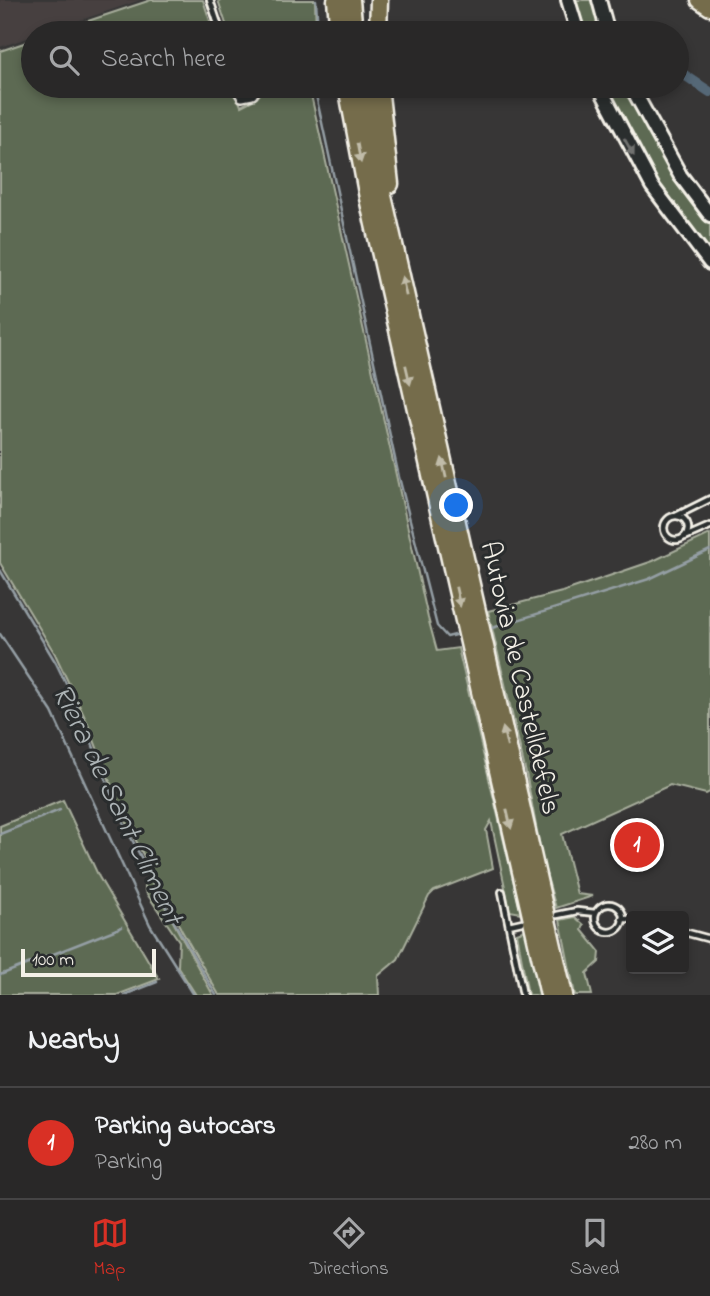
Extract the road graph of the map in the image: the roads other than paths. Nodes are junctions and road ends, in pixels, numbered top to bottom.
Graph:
1 (210, 0) edge
2 (337, 0) edge
3 (351, 0) edge
4 (379, 0) edge
5 (568, 0) edge
6 (599, 0) edge
7 (699, 0) edge
8 (710, 7) edge
9 (217, 21) edge
10 (339, 21) edge
11 (353, 21) edge
12 (378, 21) edge
13 (574, 21) edge
14 (605, 21) edge
15 (349, 98) edge
16 (365, 98) edge
17 (380, 98) edge
18 (604, 98) edge
19 (638, 98) edge
20 (710, 215) edge
21 (398, 256) junction
22 (710, 263) edge
23 (710, 499) edge
24 (676, 516) junction
25 (710, 526) edge
26 (681, 539) junction
27 (502, 892) dead end
28 (596, 914) junction
29 (557, 915) dead end
30 (622, 919) junction
31 (626, 919) edge
32 (522, 922) dead end
33 (509, 925) junction
34 (689, 933) edge
35 (710, 939) edge
36 (523, 995) edge
37 (549, 995) edge
38 (564, 995) edge

1 - 9 lane
2 - 10 highway
3 - 11 highway
4 - 12 highway
5 - 13 street
6 - 14 street
7 - 8 highway
15 -> 37 highway, Autovia de Castelldefels
16 - 21 highway, Autovia de Castelldefels
17 - 21 highway
18 -> 22 street
19 - 20 street
38 -> 21 highway, Autovia de Castelldefels
23 - 24 lane
24 - 26 lane
24 - 26 lane
25 - 26 lane
27 - 33 lane
28 - 29 lane
28 - 30 lane
28 - 30 lane
30 - 31 lane
32 - 33 lane
33 - 36 lane
34 - 35 lane

